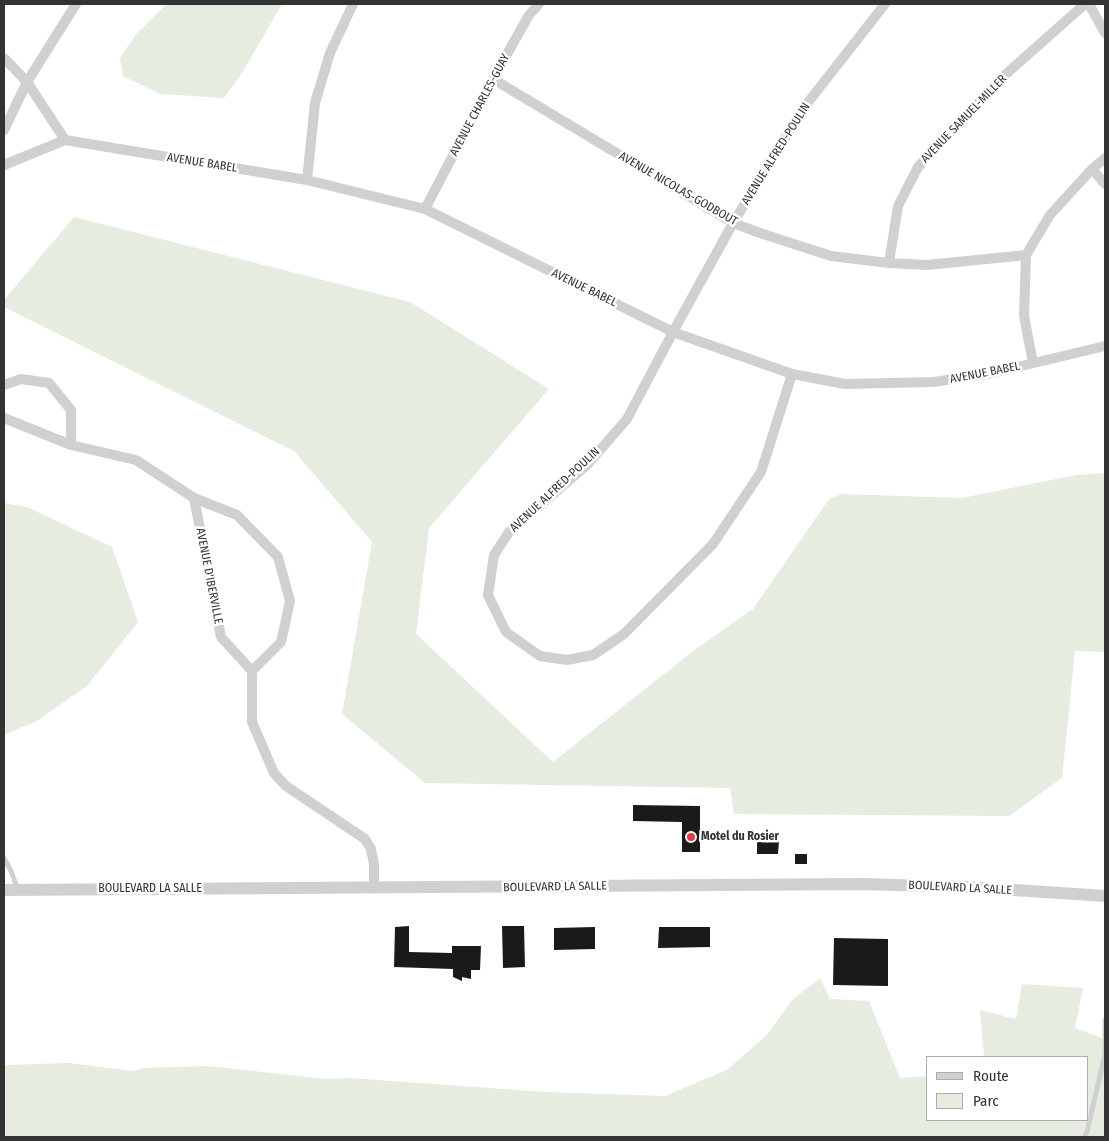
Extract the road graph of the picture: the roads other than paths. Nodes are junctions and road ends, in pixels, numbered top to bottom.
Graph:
1 (76, 4) edge
2 (353, 4) edge
3 (539, 4) edge
4 (885, 4) edge
5 (1085, 4) edge
6 (1089, 4) edge
7 (1105, 33) edge
8 (4, 58) edge
9 (493, 79) junction
10 (27, 82) junction
11 (4, 130) edge
12 (65, 140) junction
13 (1105, 158) edge
14 (4, 165) edge
15 (1092, 169) junction
16 (307, 180) junction
17 (1105, 184) edge
18 (425, 209) junction
19 (734, 223) junction
20 (1026, 255) junction
21 (889, 262) junction
22 (673, 332) junction
23 (1105, 346) edge
24 (1033, 363) junction
25 (792, 374) junction
26 (4, 384) edge
27 (4, 418) edge
28 (71, 444) junction
29 (194, 498) junction
30 (252, 671) junction
31 (4, 858) edge
32 (374, 888) junction
33 (4, 890) edge
34 (18, 890) junction
35 (1105, 896) edge
36 (1105, 1020) edge
37 (1084, 1137) edge

1 - 10 street
2 - 16 street
3 - 9 street, AVENUE CHARLES-GUAY
4 - 19 street, AVENUE ALFRED-POULIN
5 - 21 street, AVENUE SAMUEL-MILLER
6 - 7 street
8 - 10 street
9 - 18 street, AVENUE CHARLES-GUAY
9 - 19 street, AVENUE NICOLAS-GODBOUT
10 - 11 street
10 - 12 street
12 - 14 street
12 - 16 street, AVENUE BABEL
13 - 15 street
15 - 17 street
15 - 20 street
16 - 18 street, AVENUE BABEL
18 - 22 street, AVENUE BABEL
19 - 21 street, AVENUE NICOLAS-GODBOUT
19 - 22 street, AVENUE ALFRED-POULIN
20 - 21 street, AVENUE NICOLAS-GODBOUT
20 - 24 street
22 - 25 street, AVENUE BABEL
22 - 25 street, AVENUE ALFRED-POULIN
23 - 24 street, AVENUE BABEL
24 - 25 street, AVENUE BABEL
26 - 28 street
27 - 28 street
28 - 29 street
29 - 30 street, AVENUE D'IBERVILLE
29 - 30 street
30 - 32 street
31 - 34 lane
32 - 34 street, BOULEVARD LA SALLE
32 - 35 street, BOULEVARD LA SALLE
33 - 34 street, BOULEVARD LA SALLE
36 - 37 lane

